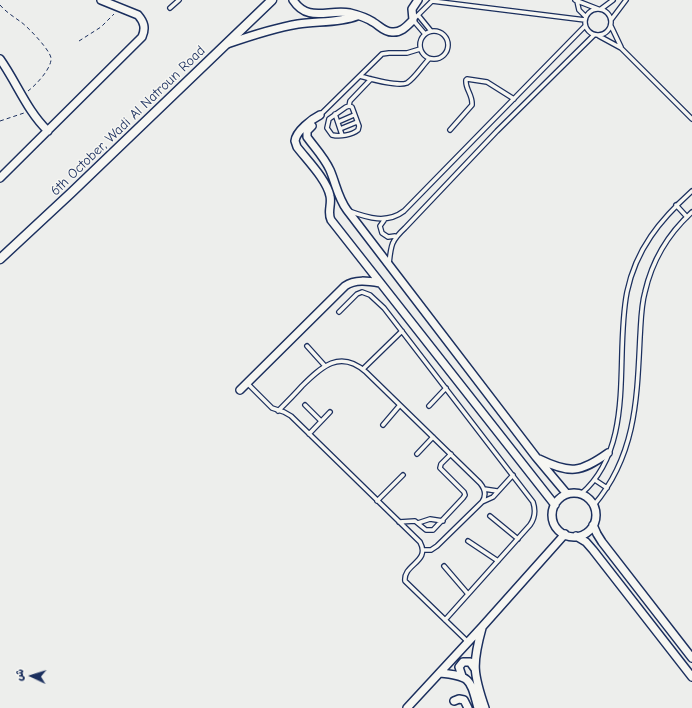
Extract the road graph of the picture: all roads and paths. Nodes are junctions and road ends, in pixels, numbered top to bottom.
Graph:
1 (101, 0) edge
2 (179, 0) edge
3 (272, 0) edge
4 (293, 0) edge
5 (418, 0) edge
6 (433, 0) edge
7 (613, 0) edge
8 (626, 0) edge
9 (576, 1) edge
10 (0, 5) edge
11 (119, 7) junction
12 (170, 8) dead end
13 (600, 9) junction
14 (358, 16) junction
15 (415, 17) junction
16 (585, 19) junction
17 (611, 22) junction
18 (585, 26) junction
19 (431, 31) junction
20 (425, 34) junction
21 (594, 35) junction
22 (599, 36) junction
23 (79, 42) dead end
24 (227, 44) junction
25 (621, 48) junction
26 (420, 49) junction
27 (0, 59) edge
28 (428, 59) junction
29 (360, 76) junction
30 (371, 79) junction
31 (22, 94) junction
32 (514, 99) junction
33 (350, 106) junction
34 (30, 111) junction
35 (335, 114) junction
36 (320, 115) junction
37 (354, 115) junction
38 (692, 119) edge
39 (0, 121) edge
40 (338, 122) junction
41 (357, 122) junction
42 (340, 129) junction
43 (450, 130) dead end
44 (48, 131) junction
45 (342, 135) junction
46 (306, 137) junction
47 (295, 138) junction
48 (0, 178) edge
49 (692, 191) edge
50 (340, 199) junction
51 (330, 203) junction
52 (676, 205) junction
53 (346, 210) junction
54 (692, 212) edge
55 (687, 217) junction
56 (385, 219) junction
57 (396, 236) junction
58 (0, 258) edge
59 (389, 265) junction
60 (380, 283) junction
61 (339, 312) dead end
62 (402, 331) junction
63 (307, 346) dead end
64 (325, 366) junction
65 (363, 369) junction
66 (247, 383) junction
67 (446, 388) junction
68 (240, 390) dead end
69 (305, 405) dead end
70 (400, 405) junction
71 (429, 406) dead end
72 (278, 411) junction
73 (330, 412) dead end
74 (321, 421) junction
75 (383, 425) dead end
76 (309, 434) junction
77 (432, 437) junction
78 (608, 453) junction
79 (417, 454) dead end
80 (450, 454) junction
81 (536, 458) junction
82 (403, 475) dead end
83 (513, 475) junction
84 (594, 480) junction
85 (607, 488) junction
86 (484, 489) junction
87 (497, 491) junction
88 (567, 494) junction
89 (581, 494) junction
90 (377, 501) junction
91 (482, 502) junction
92 (555, 505) junction
93 (594, 505) junction
94 (490, 516) dead end
95 (443, 521) junction
96 (399, 522) junction
97 (418, 523) junction
98 (593, 525) junction
99 (565, 534) junction
100 (576, 536) junction
101 (518, 539) junction
102 (468, 541) dead end
103 (423, 550) junction
104 (498, 561) junction
105 (444, 566) dead end
106 (468, 594) junction
107 (444, 620) junction
108 (482, 627) junction
109 (468, 642) junction
110 (692, 658) edge
111 (475, 670) junction
112 (440, 672) junction
113 (462, 676) junction
114 (692, 677) edge
115 (454, 701) dead end
116 (407, 708) edge
117 (468, 708) edge
118 (478, 708) edge
119 (485, 708) edge

1 - 11 street
2 - 12 lane
3 - 24 street, 6th October, Wadi Al Natroun Road
4 - 14 street
5 - 15 street
6 - 15 lane
6 - 16 lane
7 - 13 lane
8 - 17 lane
9 - 13 lane
9 - 16 lane
10 - 31 path
11 - 23 path
11 - 44 street
13 - 16 lane
13 - 17 lane
14 - 15 street
14 - 24 street
15 - 19 lane
15 - 20 lane
16 - 18 lane
17 - 22 lane
17 - 25 lane
18 - 21 lane
18 - 32 lane
19 - 20 lane
19 - 28 lane
20 - 26 lane
21 - 22 lane
21 - 57 lane
22 - 25 lane
24 - 58 street, 6th October, Wadi Al Natroun Road
25 - 38 lane
26 - 28 lane
26 - 29 lane
27 - 31 street
28 - 30 lane
29 - 30 lane
29 - 36 lane
30 - 33 lane
31 - 34 street
32 - 43 lane
32 - 56 lane
33 - 35 lane
33 - 37 lane
34 - 39 path
34 - 44 street
35 - 40 lane
35 - 45 lane
36 - 46 street
36 - 47 street
37 - 40 lane
37 - 41 lane
40 - 42 lane
41 - 42 lane
41 - 45 lane
42 - 45 lane
44 - 48 street
46 - 47 street
46 - 50 street
47 - 51 street
49 - 52 lane
50 - 51 street
50 - 53 street
51 - 60 street
52 - 55 lane
52 - 78 lane
53 - 56 lane
53 - 59 street
54 - 55 lane
55 - 85 lane
56 - 57 lane
57 - 59 lane
59 - 81 street
60 - 66 street
60 - 92 street
61 - 62 lane
62 - 65 lane
62 - 67 lane
63 - 64 lane
64 - 65 lane
64 - 72 lane
65 - 70 lane
66 - 68 street
66 - 72 lane
67 - 71 lane
67 - 83 lane
69 - 74 lane
70 - 75 lane
70 - 77 lane
72 - 76 lane
73 - 74 lane
74 - 76 lane
76 - 90 lane
77 - 79 lane
77 - 80 lane
78 - 81 street
78 - 84 lane
80 - 86 lane
80 - 95 lane
81 - 88 street
82 - 90 lane
83 - 87 lane
83 - 101 lane
84 - 85 lane
84 - 89 lane
85 - 93 lane
86 - 87 lane
86 - 91 lane
87 - 91 lane
88 - 89 street
88 - 92 street
89 - 93 street
90 - 96 lane
91 - 103 lane
92 - 99 street
93 - 98 street
94 - 101 lane
95 - 97 lane
95 - 97 lane
96 - 97 lane
96 - 103 lane
98 - 100 street
98 - 110 street
99 - 100 street
99 - 108 street
100 - 114 street
101 - 104 lane
102 - 104 lane
103 - 107 lane
104 - 106 lane
105 - 106 lane
106 - 107 lane
107 - 109 lane
108 - 109 street
108 - 111 street
109 - 112 street
111 - 113 street
111 - 119 street
112 - 113 street
112 - 116 street
113 - 118 street
115 - 117 street

